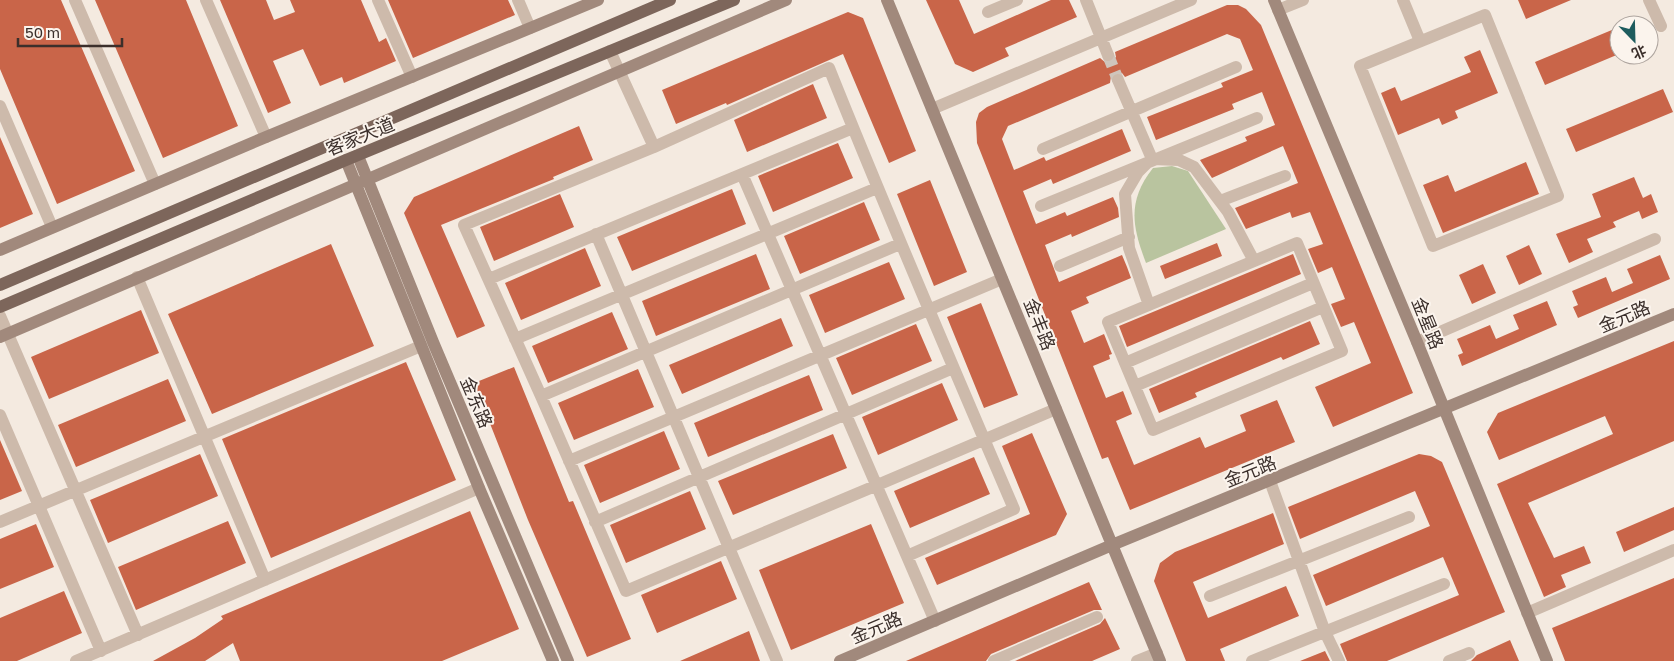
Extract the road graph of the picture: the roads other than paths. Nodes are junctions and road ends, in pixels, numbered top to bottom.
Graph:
1 (75, 0) edge
2 (206, 0) edge
3 (378, 0) edge
4 (518, 0) edge
5 (598, 0) edge
6 (670, 0) edge
7 (734, 0) edge
8 (786, 0) edge
9 (887, 0) edge
10 (1017, 0) edge
11 (1086, 0) edge
12 (1191, 0) edge
13 (1303, 0) edge
14 (1403, 0) edge
15 (1649, 0) edge
16 (1276, 5) edge
17 (988, 12) dead end
18 (1660, 26) dead end
19 (530, 28) junction
20 (1102, 38) junction
21 (1420, 41) junction
22 (610, 51) junction
23 (1108, 55) tunnel mouth
24 (1236, 67) dead end
25 (619, 71) junction
26 (412, 77) junction
27 (1118, 80) tunnel mouth
28 (0, 106) edge
29 (932, 109) junction
30 (1131, 112) junction
31 (1257, 118) dead end
32 (853, 128) junction
33 (266, 137) junction
34 (654, 147) junction
35 (1043, 149) dead end
36 (352, 158) junction
37 (1152, 159) junction
38 (742, 174) junction
39 (1285, 176) dead end
40 (367, 179) junction
41 (155, 184) junction
42 (355, 184) junction
43 (877, 188) junction
44 (1220, 201) junction
45 (1041, 206) dead end
46 (52, 227) junction
47 (767, 233) junction
48 (596, 234) junction
49 (1129, 237) junction
50 (1655, 239) dead end
51 (900, 244) junction
52 (0, 250) edge
53 (1254, 261) junction
54 (1060, 266) dead end
55 (137, 278) junction
56 (488, 279) junction
57 (1002, 279) junction
58 (1313, 283) junction
59 (0, 285) edge
60 (792, 290) junction
61 (622, 294) junction
62 (1149, 305) junction
63 (1323, 307) junction
64 (0, 308) edge
65 (928, 310) junction
66 (1674, 314) edge
67 (0, 316) edge
68 (4, 335) edge
69 (515, 339) junction
70 (1417, 342) junction
71 (421, 346) junction
72 (646, 352) junction
73 (820, 355) junction
74 (1125, 363) junction
75 (953, 368) junction
76 (1135, 386) junction
77 (541, 396) junction
78 (1056, 409) junction
79 (1444, 411) junction
80 (846, 414) junction
81 (0, 415) edge
82 (673, 417) junction
83 (204, 437) junction
84 (984, 440) junction
85 (569, 461) junction
86 (699, 477) junction
87 (1270, 481) junction
88 (876, 485) junction
89 (479, 488) junction
90 (75, 490) junction
91 (39, 505) junction
92 (1409, 517) dead end
93 (0, 522) edge
94 (595, 522) junction
95 (1112, 545) junction
96 (729, 548) junction
97 (1674, 550) edge
98 (907, 556) junction
99 (1299, 561) junction
100 (265, 580) junction
101 (1444, 584) dead end
102 (1210, 596) dead end
103 (1527, 613) junction
104 (1096, 617) dead end
105 (935, 621) junction
106 (1325, 632) junction
107 (138, 635) junction
108 (101, 651) junction
109 (1469, 653) dead end
110 (1158, 657) edge
111 (76, 661) edge
112 (553, 661) edge
113 (568, 661) edge
114 (777, 661) edge
115 (840, 661) edge
116 (994, 661) edge
117 (1137, 661) edge
118 (1252, 661) edge
119 (1339, 661) edge
120 (1449, 661) edge
121 (1547, 661) edge

1 - 41 street
2 - 33 street
3 - 26 street
4 - 19 street
5 - 19 street
6 - 59 main road, 客家大道
7 - 22 main road, 客家大道
8 - 25 street
9 - 29 street, 金丰路
10 - 17 street
11 - 20 street
12 - 20 street
13 - 16 street
14 - 21 street
15 - 18 street
16 - 70 street, 金星路
19 - 26 street
20 - 23 street
20 - 29 street
21 - 21 street
22 - 25 street
22 - 36 main road, 客家大道
24 - 30 street
25 - 34 street
25 - 40 street
26 - 33 street
27 - 30 street
28 - 46 street
29 - 57 street, 金丰路
30 - 35 street
30 - 37 street
31 - 37 street
32 - 34 street
32 - 38 street
32 - 43 street
33 - 41 street
34 - 56 street
36 - 40 street, 金东路
36 - 42 street, 金东路
36 - 64 main road, 客家大道
37 - 44 street
37 - 45 street
37 - 49 street
38 - 47 street
38 - 48 street
39 - 44 street
40 - 42 street
40 - 113 street, 金东路
41 - 46 street
42 - 55 street
42 - 71 street, 金东路
43 - 47 street
43 - 51 street
44 - 53 street
46 - 52 street
47 - 60 street
47 - 61 street
48 - 56 street
48 - 61 street
49 - 54 street
49 - 62 street
50 - 70 street
51 - 60 street
51 - 65 street
53 - 58 street
53 - 62 street
55 - 68 street
55 - 83 street
56 - 69 street
57 - 65 street
57 - 78 street, 金丰路
58 - 63 street
58 - 74 street
60 - 72 street
60 - 73 street
61 - 69 street
61 - 72 street
62 - 74 street
63 - 76 street
63 - 76 street
65 - 73 street
65 - 75 street
66 - 79 street, 金元路
67 - 68 street
68 - 90 street
69 - 77 street
70 - 79 street, 金星路
71 - 83 street
71 - 89 street, 金东路
72 - 77 street
72 - 82 street
73 - 80 street
73 - 82 street
74 - 76 street
75 - 80 street
75 - 84 street
77 - 85 street
78 - 84 street
78 - 95 street, 金丰路
79 - 87 street, 金元路
79 - 103 street, 金星路
80 - 86 street
80 - 88 street
81 - 91 street
82 - 85 street
82 - 86 street
83 - 90 street
83 - 100 street
84 - 88 street
84 - 98 street
85 - 94 street
86 - 94 street
86 - 96 street
87 - 95 street, 金元路
87 - 99 street
88 - 96 street
88 - 98 street
89 - 100 street
89 - 112 street, 金东路
90 - 91 street
90 - 107 street
91 - 93 street
91 - 108 street
92 - 99 street
94 - 96 street
95 - 105 street, 金元路
95 - 110 street, 金丰路
96 - 114 street
97 - 103 street
98 - 105 street
99 - 102 street
99 - 106 street
100 - 107 street
101 - 106 street
103 - 121 street, 金星路
104 - 116 street
105 - 115 street, 金元路
106 - 118 street
106 - 119 street
107 - 108 street
108 - 111 street
109 - 120 street
110 - 117 street

